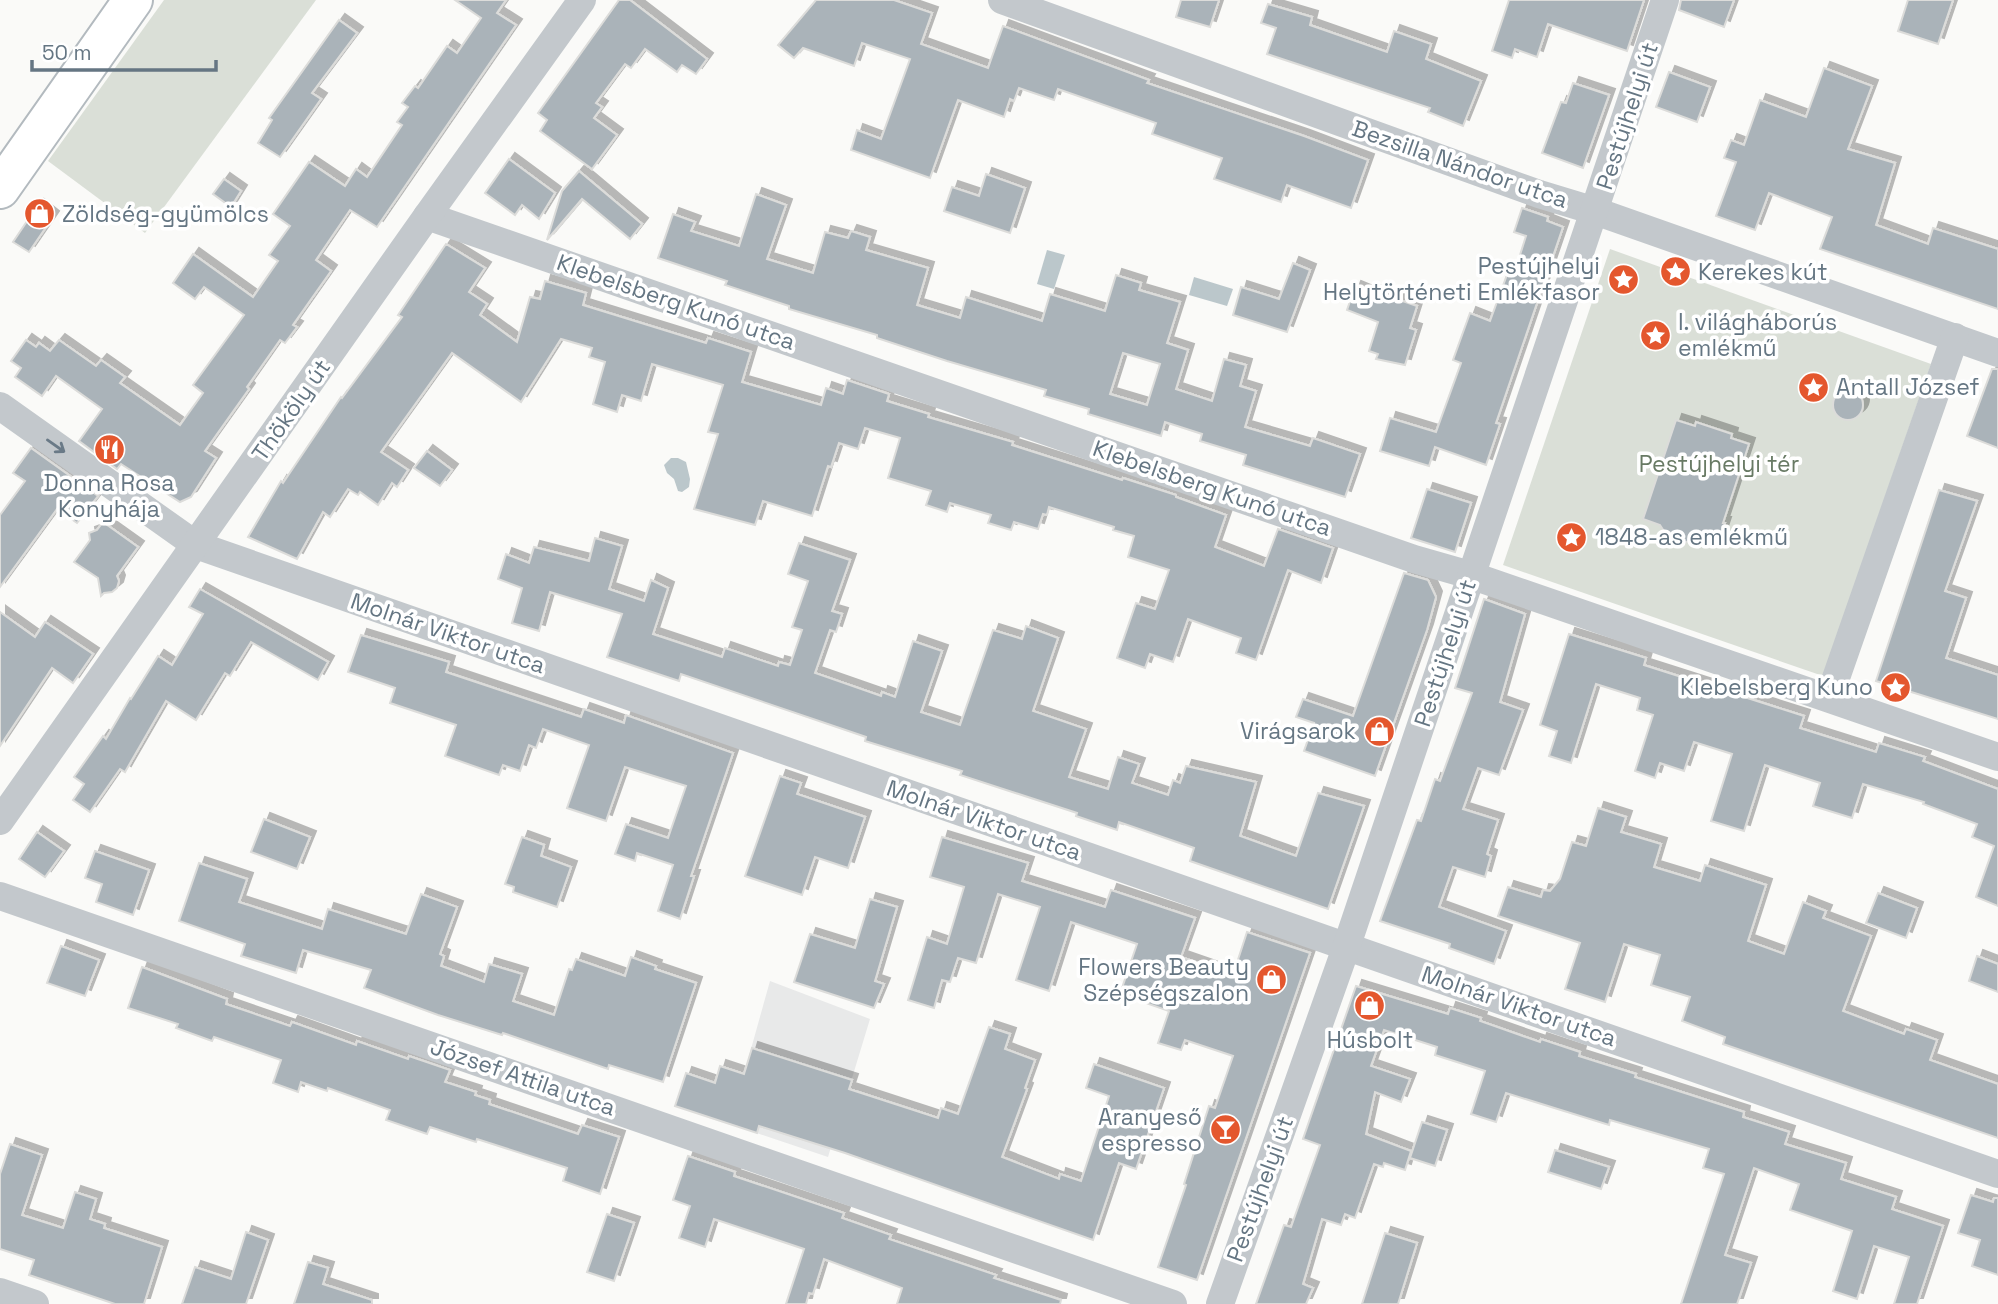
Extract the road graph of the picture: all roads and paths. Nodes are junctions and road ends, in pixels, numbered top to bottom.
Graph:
1 (133, 0) edge
2 (582, 0) edge
3 (1002, 0) edge
4 (1665, 0) edge
5 (0, 189) edge
6 (1595, 211) junction
7 (427, 216) junction
8 (1955, 337) junction
9 (1998, 353) edge
10 (0, 407) edge
11 (196, 545) junction
12 (1470, 575) junction
13 (1829, 698) junction
14 (1998, 757) edge
15 (0, 821) edge
16 (0, 896) edge
17 (1347, 946) junction
18 (1998, 1174) edge
19 (0, 1292) edge
20 (35, 1304) edge
21 (1173, 1304) edge
22 (1220, 1304) edge

1 - 5 main road
2 - 7 street, Thököly út
3 - 6 street, Bezsilla Nándor utca
4 - 6 street, Pestújhelyi út
6 - 8 street, Bezsilla Nándor utca
6 - 12 street, Pestújhelyi út
7 - 11 street, Thököly út
7 - 12 street, Klebelsberg Kunó utca
8 - 9 street, Bezsilla Nándor utca
8 - 13 street
10 -> 11 street, Molnár Viktor utca
11 - 15 street, Thököly út
11 - 17 street, Molnár Viktor utca
12 - 13 street, Klebelsberg Kunó utca
12 - 17 street, Pestújhelyi út
13 - 14 street, Klebelsberg Kunó utca
16 - 21 street, József Attila utca
17 - 18 street, Molnár Viktor utca
17 - 22 street, Pestújhelyi út
19 - 20 street

